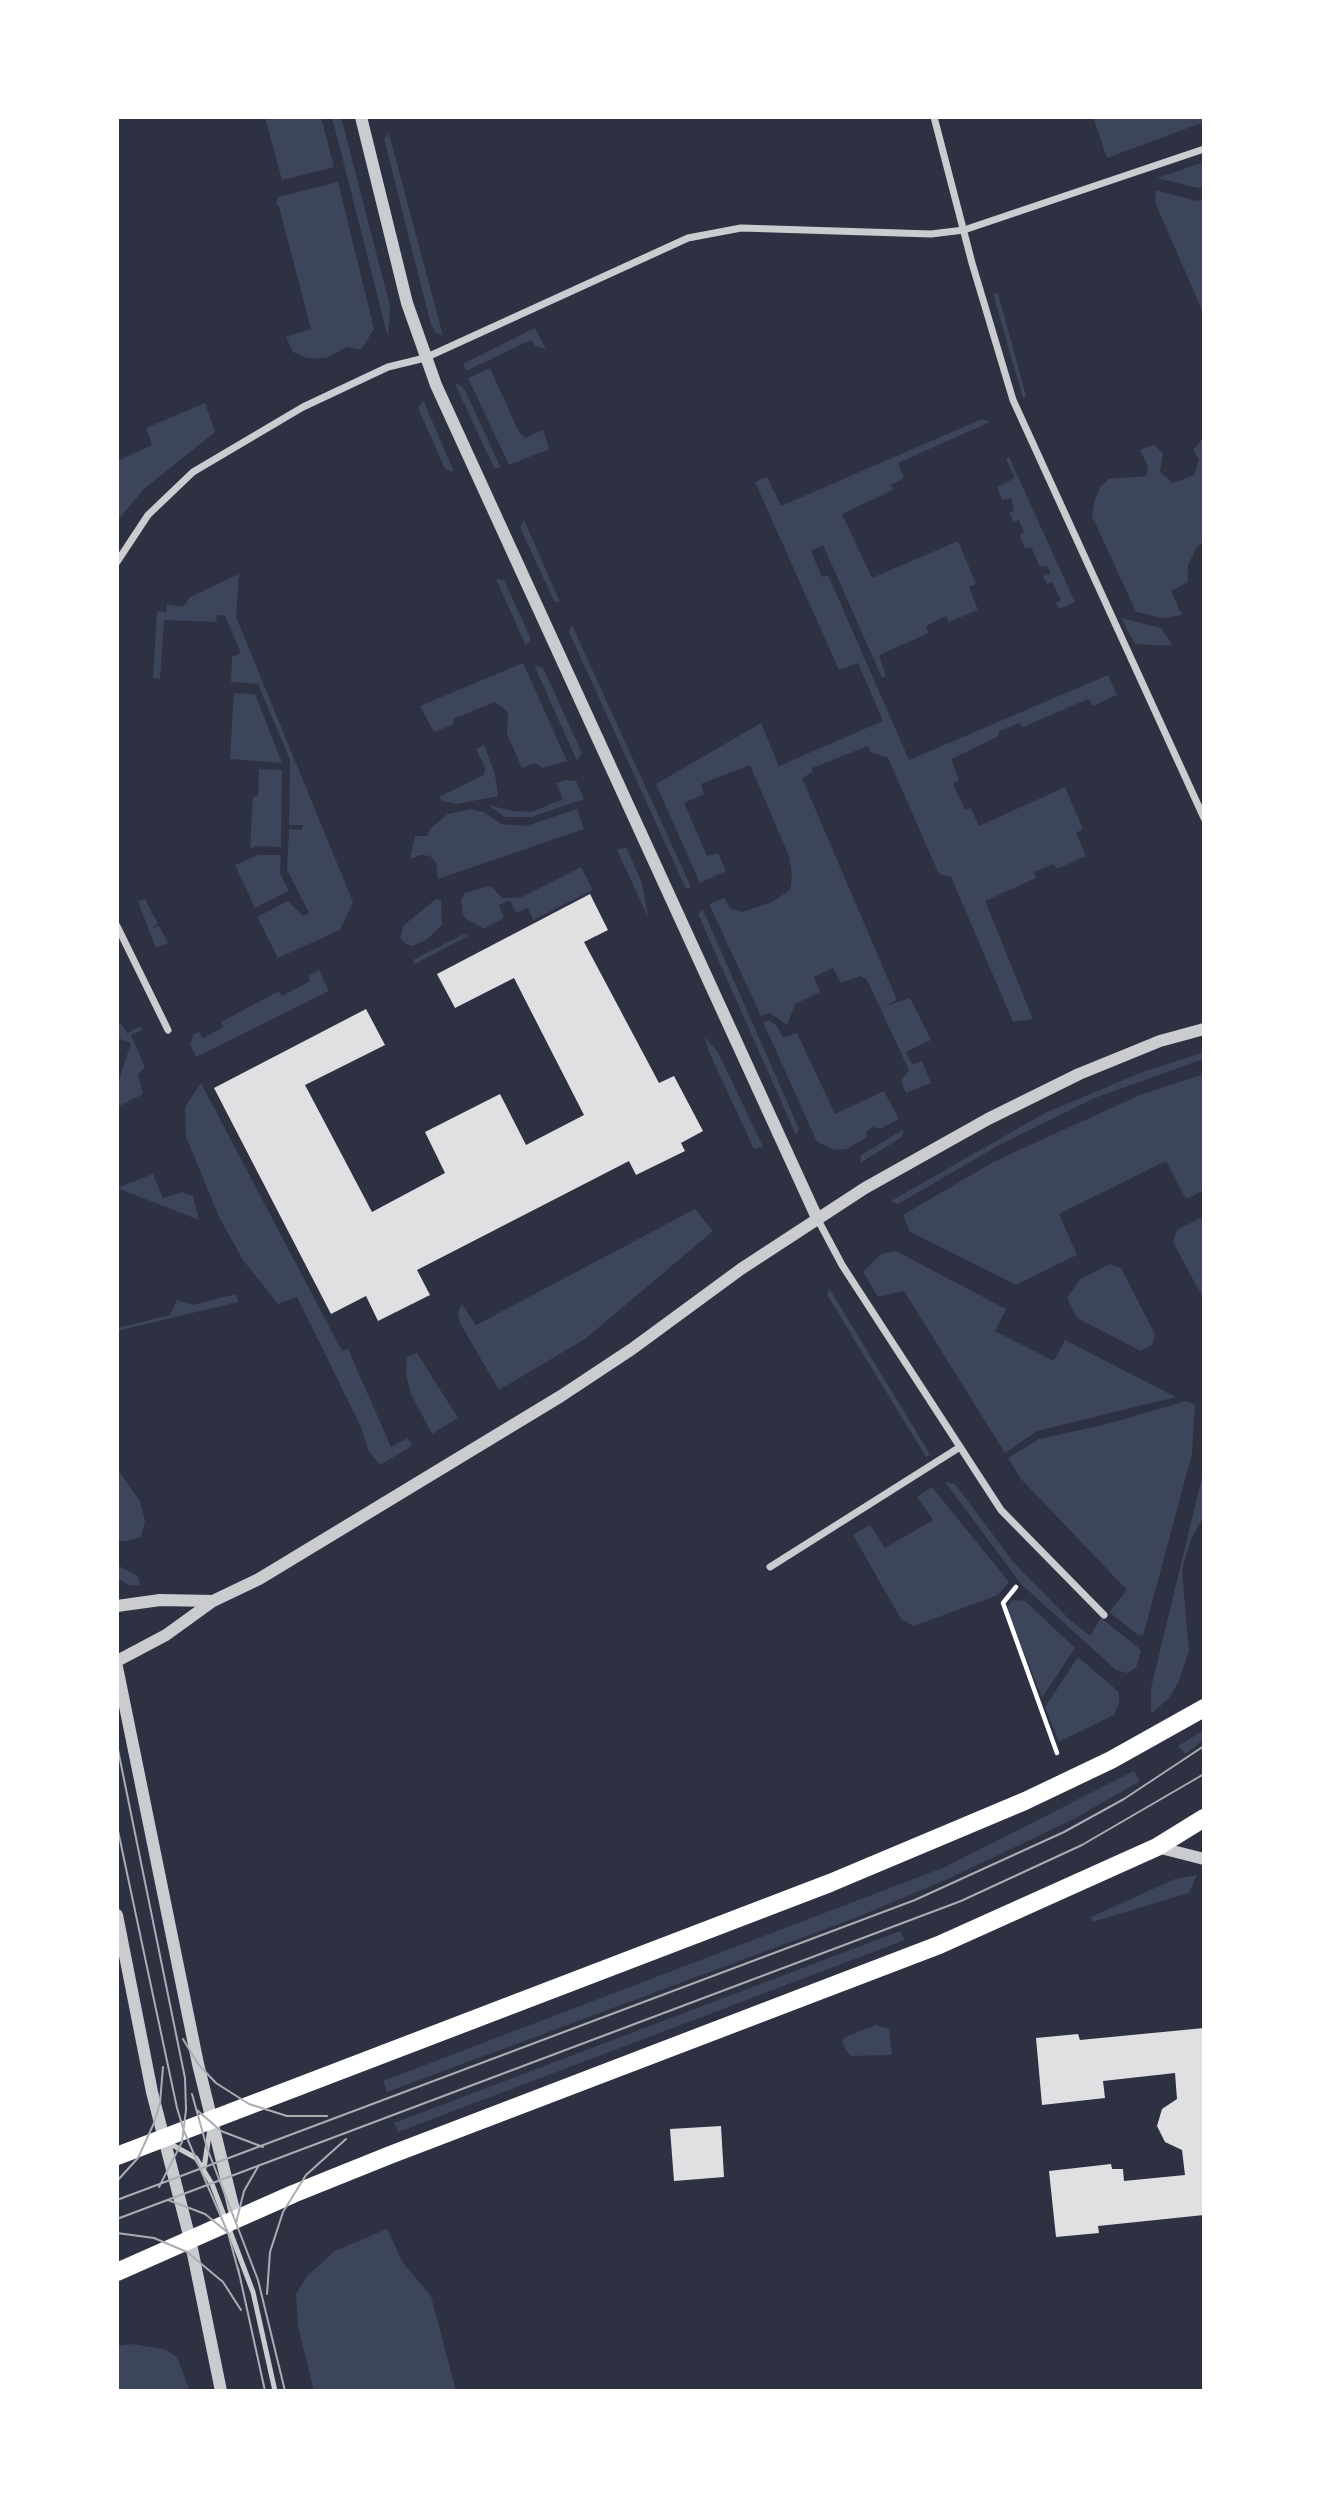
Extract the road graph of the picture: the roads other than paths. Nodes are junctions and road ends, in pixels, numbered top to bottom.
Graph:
1 (361, 117) edge
2 (934, 117) edge
3 (1204, 149) edge
4 (964, 230) junction
5 (425, 358) junction
6 (117, 562) edge
7 (1204, 818) edge
8 (117, 926) edge
9 (1204, 1029) edge
10 (168, 1030) dead end
11 (817, 1218) junction
12 (960, 1447) junction
13 (770, 1567) dead end
14 (213, 1601) junction
15 (117, 1606) edge
16 (1104, 1615) dead end
17 (117, 1661) edge
18 (117, 1667) edge
19 (1204, 1708) edge
20 (1204, 1818) edge
21 (1157, 1847) junction
22 (1204, 1859) edge
23 (117, 1915) edge
24 (212, 2120) junction
25 (163, 2139) junction
26 (117, 2156) edge
27 (204, 2168) junction
28 (232, 2221) junction
29 (190, 2239) junction
30 (117, 2272) edge
31 (220, 2391) edge
32 (275, 2391) edge

1 - 5 street
2 - 4 street
3 - 4 street
4 - 5 street
4 - 7 street
5 - 6 street
5 - 11 street
8 - 10 street
9 - 11 street
11 - 12 street
11 - 14 street
12 - 13 street
12 - 16 street
14 - 15 street
14 - 17 street
18 - 24 street
19 - 24 main road
20 - 21 main road
21 - 22 street
21 - 28 main road
23 - 25 street
24 - 25 main road
24 - 27 lane
24 - 28 street
25 - 26 main road
25 - 27 lane
25 - 29 street
27 - 28 lane
28 - 29 main road
28 - 32 lane
29 - 30 main road
29 - 31 street

